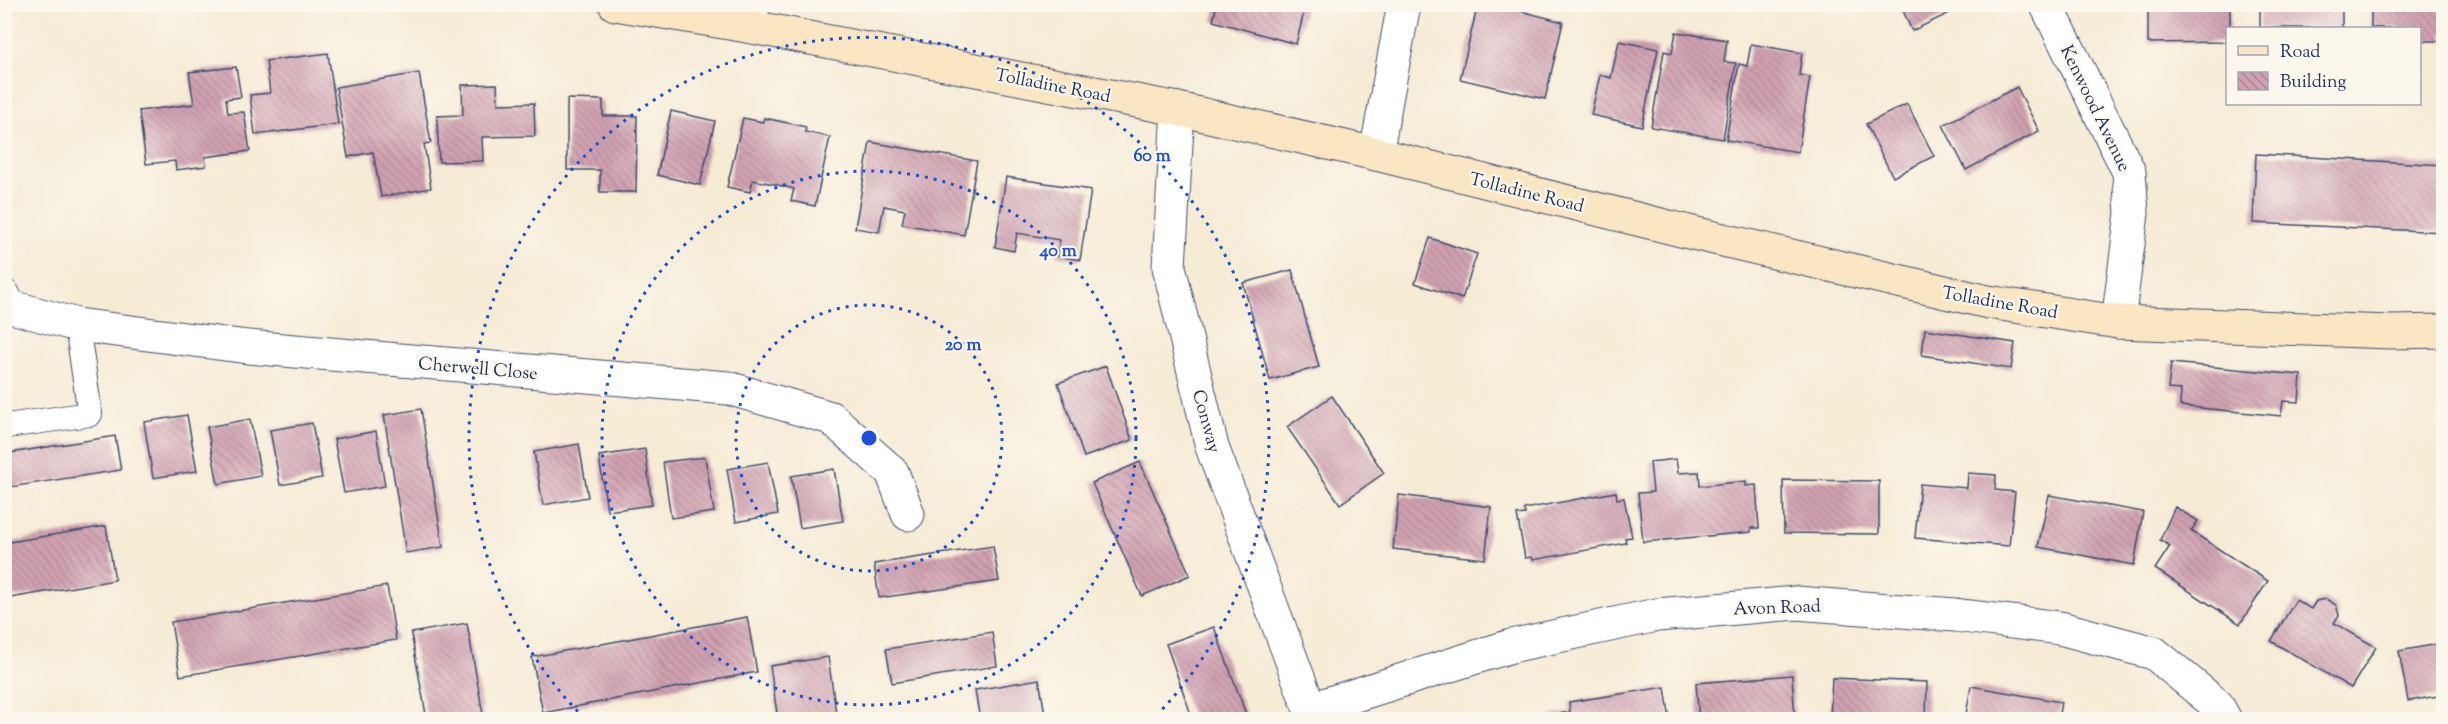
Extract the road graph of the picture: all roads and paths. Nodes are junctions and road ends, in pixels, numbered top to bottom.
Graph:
1 (615, 4) edge
2 (1404, 4) edge
3 (2046, 4) edge
4 (750, 15) edge
5 (1178, 109) junction
6 (1376, 154) junction
7 (4, 296) edge
8 (2118, 322) junction
9 (77, 325) junction
10 (2444, 331) edge
11 (7, 426) dead end
12 (908, 514) dead end
13 (1312, 714) edge
14 (2225, 720) edge

1 - 4 main road, Tolladine Road
2 - 6 street
3 - 8 street, Kenwood Avenue
4 - 5 main road, Tolladine Road
5 - 6 main road, Tolladine Road
5 - 13 street, Conway
6 - 8 main road, Tolladine Road
7 - 9 street, Cherwell Close
8 - 10 main road, Tolladine Road
9 - 11 lane
9 - 12 street, Cherwell Close
13 - 14 street, Avon Road

